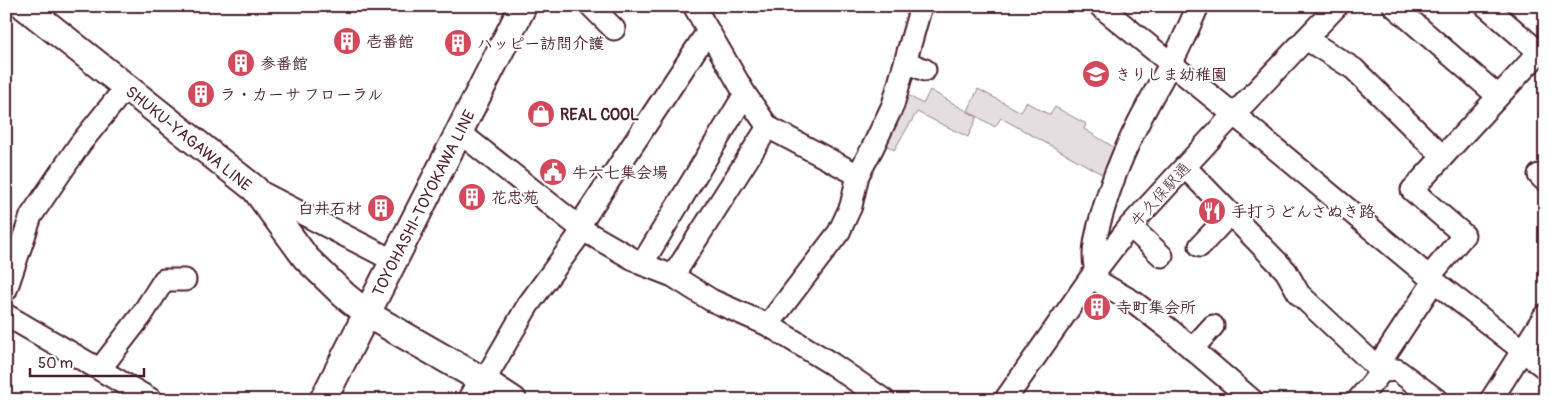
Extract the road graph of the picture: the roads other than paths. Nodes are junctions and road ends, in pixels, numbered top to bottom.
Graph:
1 (523, 6) edge
2 (591, 6) edge
3 (694, 6) edge
4 (921, 6) edge
5 (1100, 6) edge
6 (1198, 6) edge
7 (1337, 6) edge
8 (1394, 6) edge
9 (1486, 6) edge
10 (26, 7) edge
11 (614, 29) dead end
12 (708, 31) junction
13 (1306, 40) junction
14 (1542, 49) edge
15 (906, 62) junction
16 (1171, 64) junction
17 (925, 70) dead end
18 (126, 87) junction
19 (745, 94) junction
20 (1498, 96) junction
21 (1234, 115) junction
22 (768, 127) junction
23 (459, 132) junction
24 (1442, 156) junction
25 (1185, 167) junction
26 (858, 175) junction
27 (255, 189) junction
28 (1230, 214) junction
29 (1130, 226) junction
30 (581, 228) junction
31 (1200, 246) dead end
32 (1162, 256) dead end
33 (394, 261) junction
34 (642, 264) junction
35 (1096, 270) junction
36 (673, 276) junction
37 (1432, 279) junction
38 (185, 280) dead end
39 (6, 290) edge
40 (367, 314) junction
41 (6, 315) edge
42 (1545, 315) edge
43 (768, 325) junction
44 (1213, 326) dead end
45 (1192, 349) junction
46 (1523, 350) junction
47 (1545, 368) edge
48 (100, 369) junction
49 (1379, 369) junction
50 (478, 387) edge
51 (152, 400) edge
52 (323, 400) edge
53 (513, 400) edge
54 (884, 400) edge
55 (1006, 400) edge
56 (1252, 400) edge
57 (1358, 400) edge
58 (1437, 400) edge
59 (1490, 400) edge

1 - 23 main road, TOYOHASHI-TOYOKAWA LINE
2 - 11 street
3 - 12 street
4 - 15 street
5 - 16 street
6 - 16 street
7 - 13 street, 牛久保駅通
8 - 20 street
9 - 14 street
10 - 18 main road, SHUKU-YAGAWA LINE
12 - 19 street
12 - 30 street
13 - 21 street, 牛久保駅通
13 - 24 street
14 - 20 street
15 - 17 street
15 - 26 street
16 - 21 street
16 - 35 street
18 - 27 main road, SHUKU-YAGAWA LINE
18 - 39 street
19 - 22 street
19 - 34 street
20 - 24 street
21 - 25 street, 牛久保駅通
21 - 37 street
22 - 26 street
22 - 36 street
23 - 30 street
23 - 33 main road, TOYOHASHI-TOYOKAWA LINE
24 - 37 street
25 - 28 street
25 - 29 street, 牛久保駅通
26 - 43 street
27 - 33 street
27 - 40 main road, SHUKU-YAGAWA LINE
28 - 31 street
28 - 49 street
29 - 32 street
29 - 35 street, 牛久保駅通
30 - 34 street
30 - 50 street
33 - 40 main road, TOYOHASHI-TOYOKAWA LINE
34 - 36 street
35 - 45 street
35 - 55 street, 牛久保駅通
36 - 43 street
37 - 46 street
37 - 49 street
38 - 48 street
40 - 50 main road, SHUKU-YAGAWA LINE
40 - 52 main road, TOYOHASHI-TOYOKAWA LINE
41 - 48 street
42 - 46 street
43 - 54 street
44 - 45 street
45 - 56 street
46 - 47 street
46 - 59 street
48 - 51 street
49 - 57 street
49 - 58 street
50 - 53 main road, SHUKU-YAGAWA LINE

